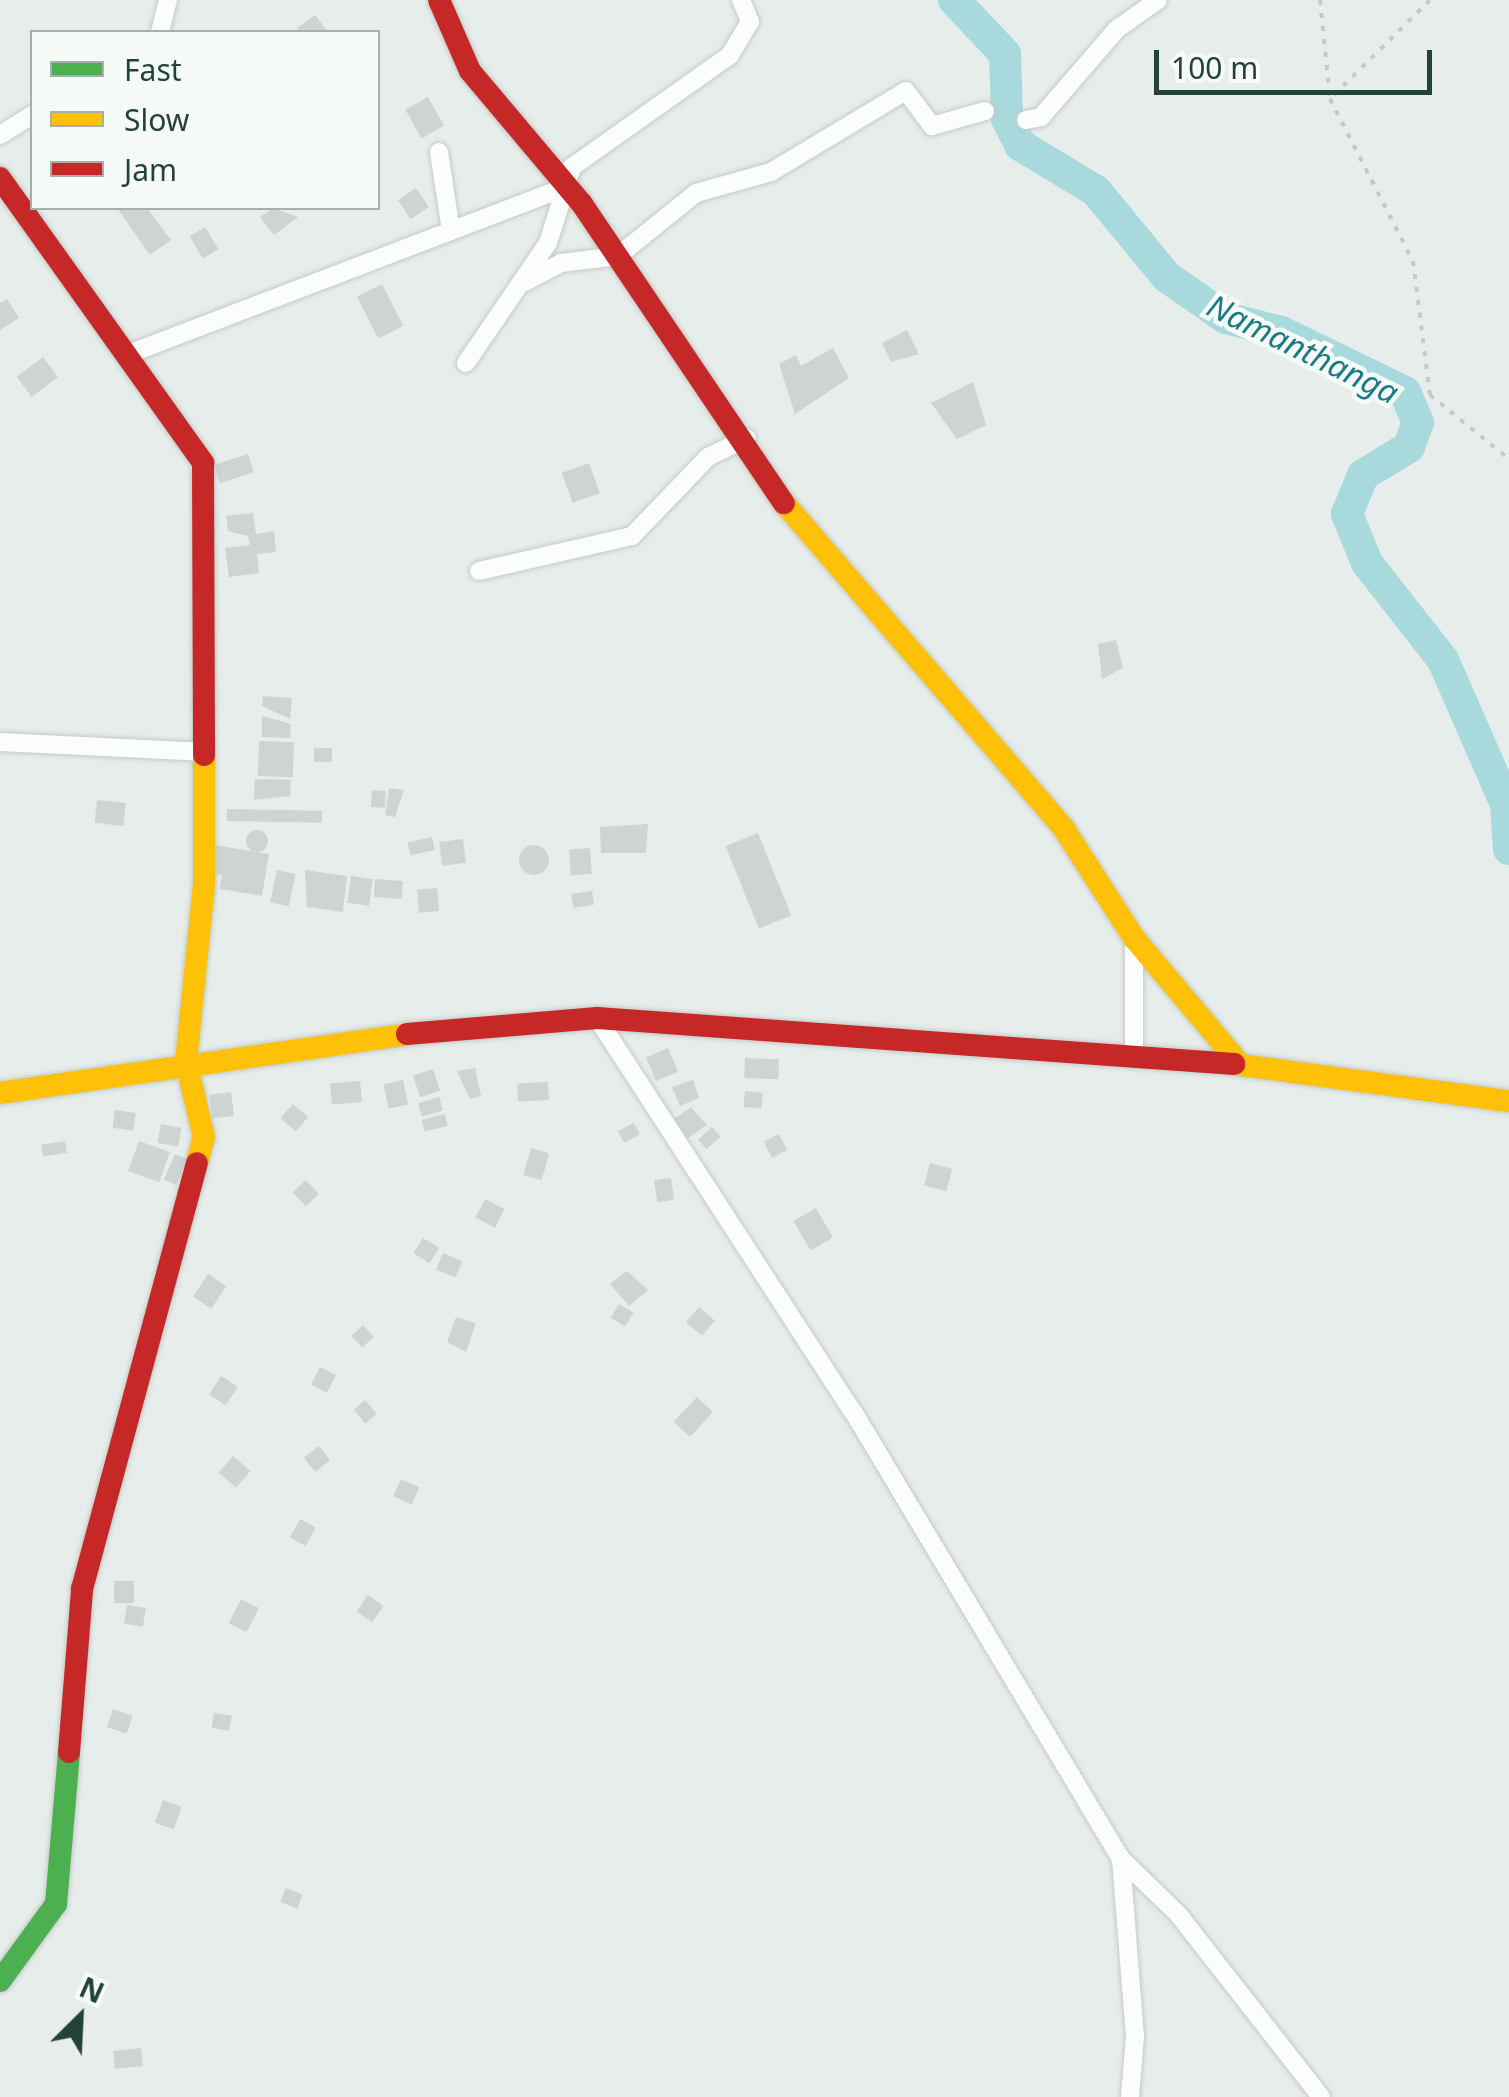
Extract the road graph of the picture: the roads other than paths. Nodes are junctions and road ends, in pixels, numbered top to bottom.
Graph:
1 (168, 0) edge
2 (439, 0) edge
3 (741, 0) edge
4 (1158, 0) edge
5 (160, 30) edge
6 (985, 111) dead end
7 (30, 116) edge
8 (1026, 120) dead end
9 (0, 134) edge
10 (439, 152) dead end
11 (0, 178) edge
12 (568, 186) junction
13 (451, 230) junction
14 (618, 256) junction
15 (525, 282) junction
16 (126, 355) junction
17 (466, 363) dead end
18 (748, 438) junction
19 (480, 571) dead end
20 (0, 742) edge
21 (202, 752) junction
22 (1134, 938) junction
23 (597, 1018) junction
24 (1134, 1051) junction
25 (186, 1062) junction
26 (1239, 1063) junction
27 (0, 1093) edge
28 (1509, 1101) edge
29 (1121, 1859) junction
30 (0, 1981) edge
31 (1130, 2097) edge
32 (1320, 2097) edge

1 - 5 street
2 - 12 street
3 - 12 street
4 - 8 street
6 - 14 street
7 - 9 street
10 - 13 street
11 - 16 street
12 - 13 street
12 - 14 street
12 - 15 street
13 - 16 street
14 - 15 street
14 - 18 street
15 - 17 street
16 - 21 street
18 - 19 street
18 - 22 street
20 - 21 street
21 - 25 street
22 - 24 street
22 - 26 street
23 - 24 street
23 - 25 street
23 - 29 street
24 - 26 street
25 - 27 street
25 - 30 street
26 - 28 street
29 - 31 street
29 - 32 street

